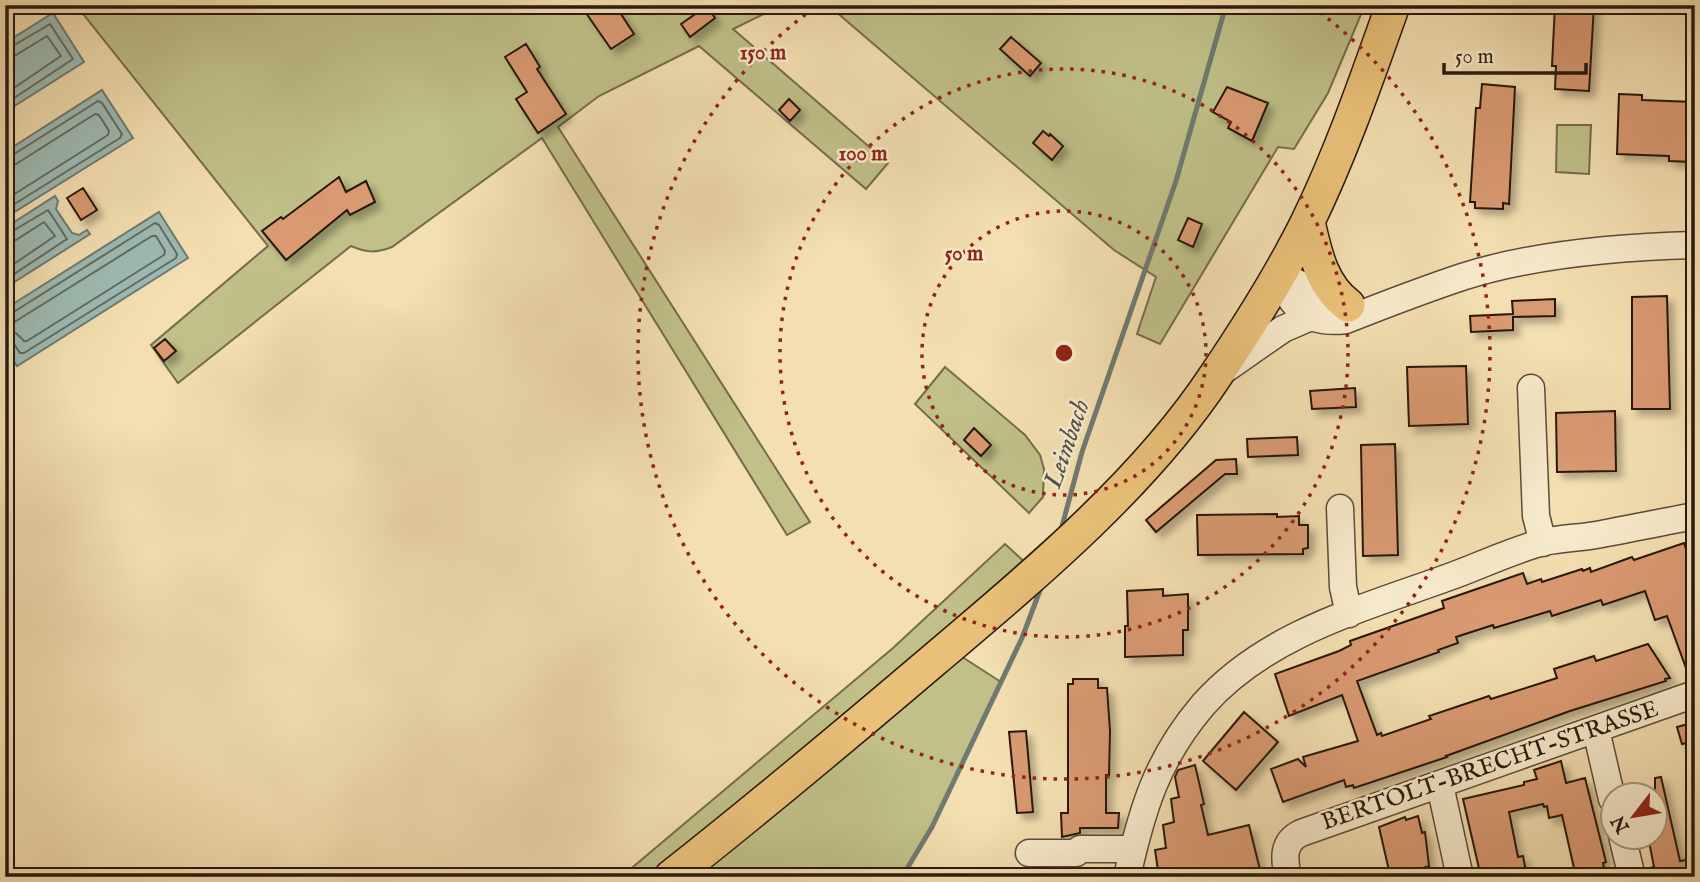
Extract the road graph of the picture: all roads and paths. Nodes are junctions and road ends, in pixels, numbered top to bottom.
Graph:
1 (1394, 5) edge
2 (1308, 222) junction
3 (1695, 245) edge
4 (1279, 273) junction
5 (1364, 306) junction
6 (1311, 317) junction
7 (1215, 377) junction
8 (1531, 388) dead end
9 (1340, 508) dead end
10 (1695, 516) edge
11 (1543, 542) junction
12 (1349, 614) junction
13 (1695, 694) edge
14 (1595, 730) junction
15 (1607, 780) edge
16 (1440, 785) junction
17 (1625, 850) edge
18 (1029, 854) dead end
19 (1130, 863) edge
20 (671, 877) edge
21 (1288, 877) edge
22 (1460, 877) edge
23 (1632, 877) edge

1 - 2 main road
2 - 4 main road
2 - 5 main road
3 - 5 street
4 - 5 street
4 - 6 street
4 - 7 main road
5 - 6 street
6 - 7 street
7 - 20 main road
8 - 11 street
9 - 12 street
10 - 11 street
11 - 12 street
12 - 19 street
13 - 14 street, BERTOLT-BRECHT-STRASSE
14 - 15 street
14 - 16 street, BERTOLT-BRECHT-STRASSE
16 - 21 street, BERTOLT-BRECHT-STRASSE
16 - 22 street
17 - 23 street
18 - 19 street

